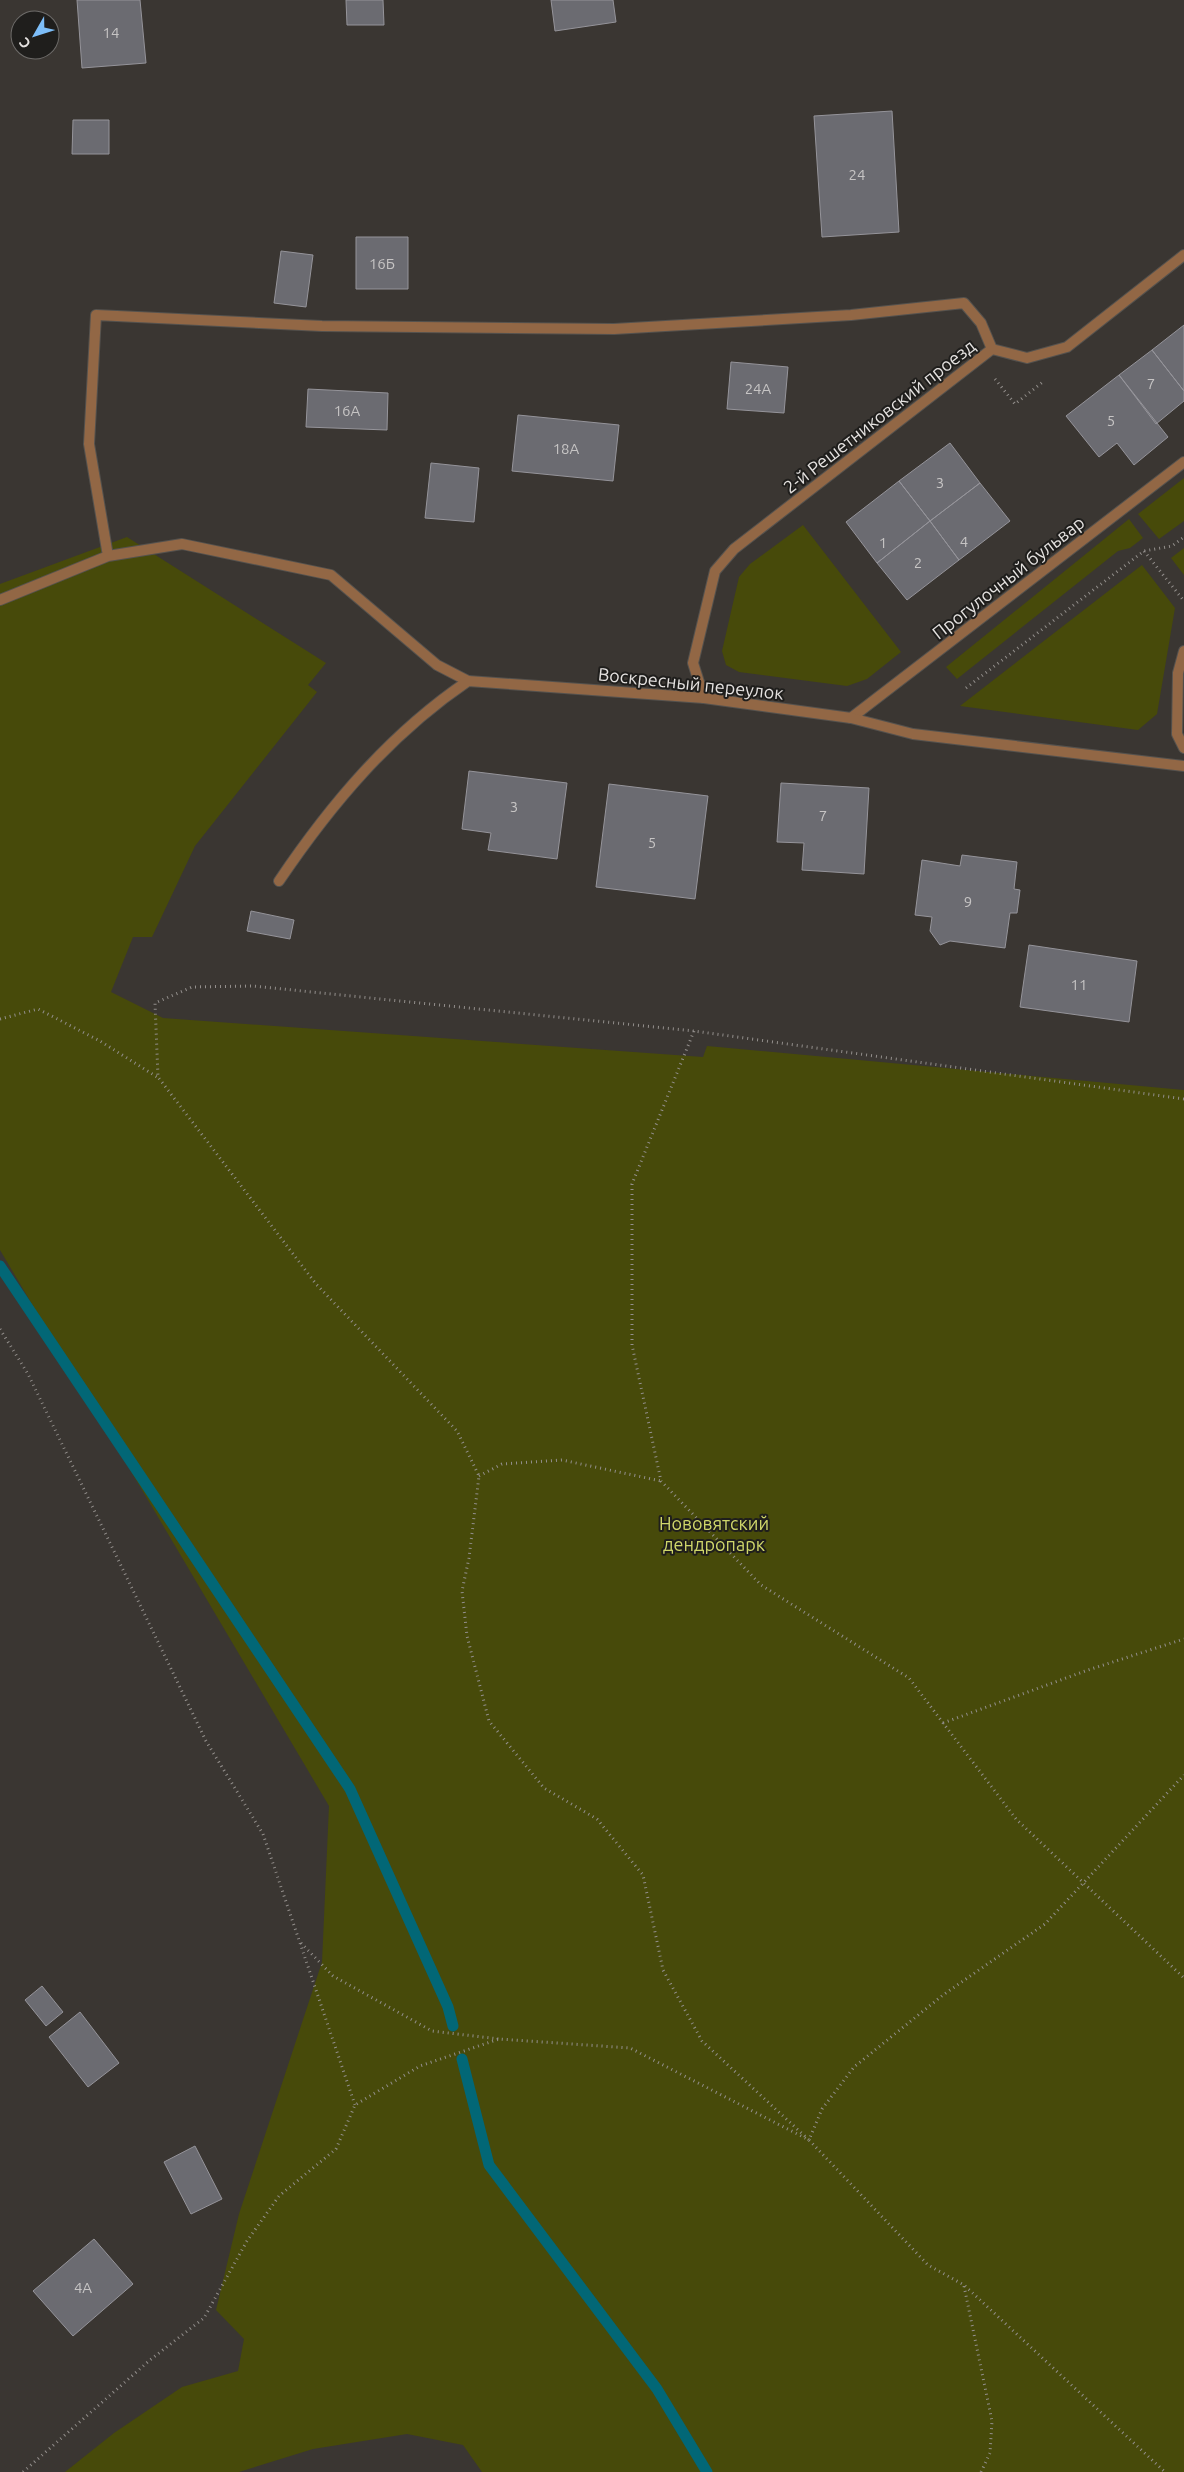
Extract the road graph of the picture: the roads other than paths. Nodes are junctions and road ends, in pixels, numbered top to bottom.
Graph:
1 (1184, 255) edge
2 (992, 348) junction
3 (1184, 462) edge
4 (108, 556) junction
5 (0, 600) edge
6 (1184, 651) edge
7 (468, 681) junction
8 (704, 698) junction
9 (851, 718) junction
10 (1184, 748) edge
11 (1184, 766) edge
12 (279, 881) dead end

1 - 2 street, 2-й Решетниковский проезд
2 - 4 street
2 - 8 street, 2-й Решетниковский проезд
3 - 9 street, Прогулочный бульвар
4 - 5 street
4 - 7 street
6 - 10 street
7 - 8 street, Воскресный переулок
7 - 12 street
8 - 9 street, Воскресный переулок
9 - 11 street, Воскресный переулок

